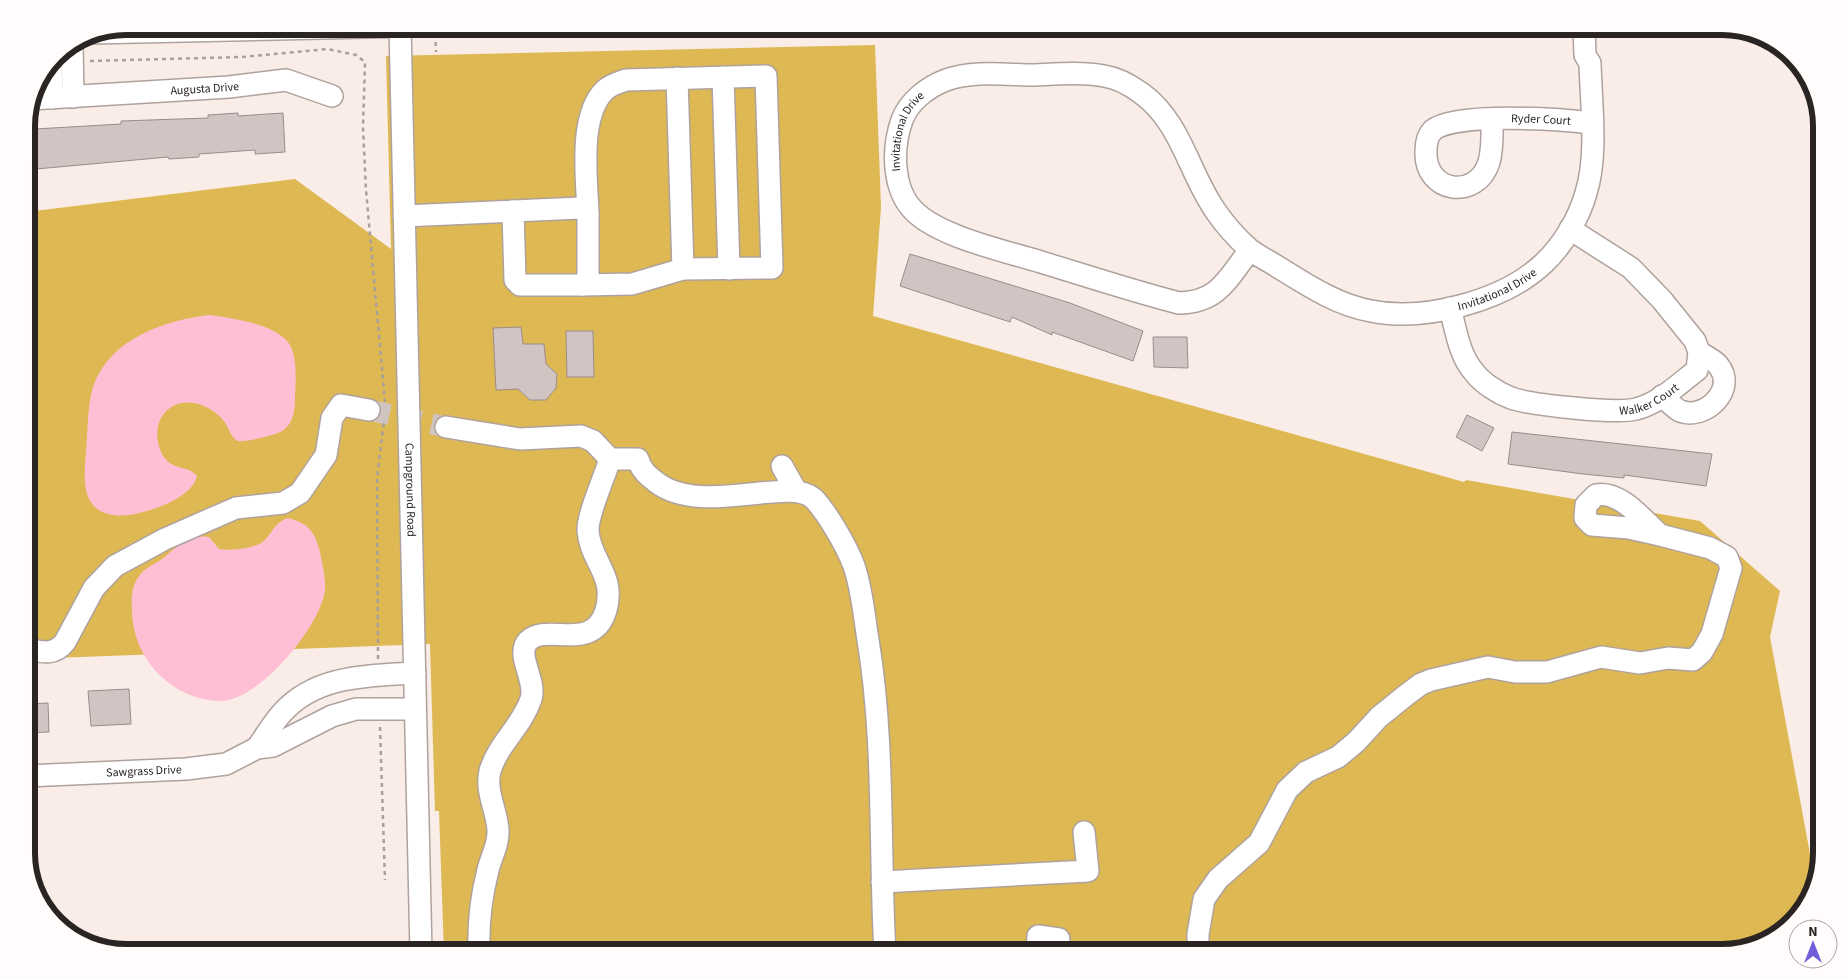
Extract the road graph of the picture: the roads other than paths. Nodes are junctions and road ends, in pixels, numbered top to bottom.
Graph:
1 (405, 35) edge
2 (1584, 35) edge
3 (1594, 35) edge
4 (64, 60) edge
5 (1590, 63) junction
6 (723, 77) junction
7 (677, 78) junction
8 (332, 96) dead end
9 (52, 98) edge
10 (1492, 120) dead end
11 (1591, 123) junction
12 (513, 211) junction
13 (588, 214) junction
14 (404, 216) junction
15 (1570, 229) junction
16 (1250, 250) junction
17 (683, 269) junction
18 (729, 269) junction
19 (582, 285) junction
20 (1450, 308) junction
21 (1699, 352) junction
22 (1662, 396) junction
23 (379, 412) tunnel mouth
24 (446, 426) tunnel mouth
25 (610, 459) junction
26 (782, 466) dead end
27 (796, 491) junction
28 (1660, 535) dead end
29 (35, 651) edge
30 (415, 673) junction
31 (309, 691) junction
32 (416, 709) junction
33 (322, 722) junction
34 (257, 748) junction
35 (35, 776) edge
36 (1084, 832) dead end
37 (882, 882) junction
38 (1059, 939) dead end
39 (421, 944) edge
40 (479, 944) edge
41 (885, 944) edge
42 (1038, 944) edge
43 (1198, 944) edge

1 - 14 street, Campground Road
2 - 5 street, Invitational Drive
3 - 5 street, Invitational Drive
4 - 9 street, Augusta Drive
5 - 11 street, Invitational Drive
6 - 7 street
6 - 18 street
6 - 18 street
7 - 13 street
7 - 17 street
8 - 9 street, Augusta Drive
10 - 11 street, Ryder Court
11 - 15 street, Invitational Drive
12 - 13 street
12 - 14 street
12 - 19 street
13 - 19 street
14 - 30 street, Campground Road
15 - 20 street, Invitational Drive
15 - 21 street
16 - 16 street, Invitational Drive
16 - 20 street, Invitational Drive
17 - 18 street
17 - 19 street
20 - 22 street, Walker Court
21 - 22 street, Walker Court
21 - 22 street
23 - 29 street
24 - 25 street
25 - 27 street
25 - 40 street
26 - 27 street
27 - 37 street
28 - 43 street
30 - 31 street, Sawgrass Drive
30 - 32 street, Campground Road
31 - 33 street
31 - 34 street, Sawgrass Drive
32 - 33 street, Sawgrass Drive
32 - 39 street, Campground Road
33 - 34 street, Sawgrass Drive
34 - 35 street, Sawgrass Drive
36 - 37 street
37 - 41 street
38 - 42 street

